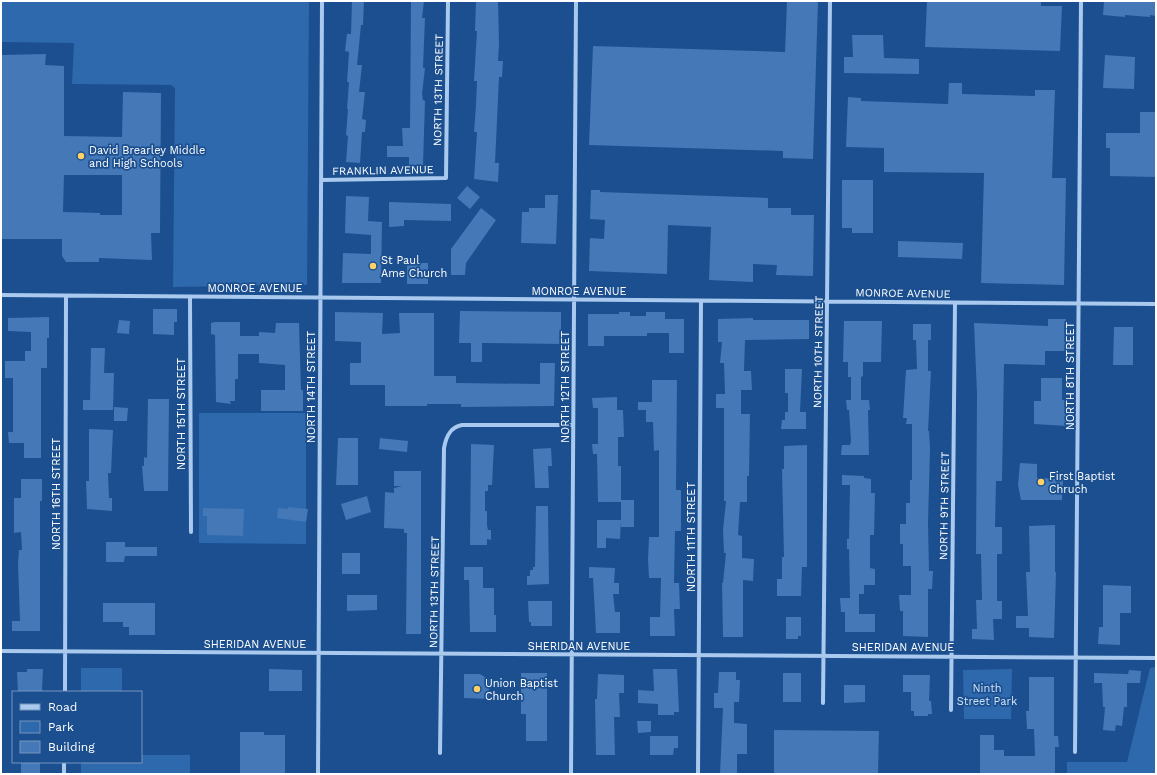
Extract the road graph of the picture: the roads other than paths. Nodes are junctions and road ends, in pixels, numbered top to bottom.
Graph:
1 (322, 1) edge
2 (448, 1) edge
3 (576, 1) edge
4 (830, 1) edge
5 (1082, 1) edge
6 (446, 178) joint
7 (321, 180) junction
8 (1, 295) edge
9 (66, 296) junction
10 (190, 297) junction
11 (320, 298) junction
12 (574, 300) junction
13 (702, 301) junction
14 (828, 302) junction
15 (955, 303) junction
16 (1079, 304) junction
17 (1156, 304) edge
18 (573, 425) junction
19 (191, 532) dead end
20 (1, 651) edge
21 (65, 652) junction
22 (318, 653) junction
23 (442, 654) junction
24 (572, 654) junction
25 (699, 655) junction
26 (824, 656) junction
27 (952, 657) junction
28 (1077, 658) junction
29 (1156, 658) edge
30 (65, 691) edge
31 (823, 703) dead end
32 (951, 710) dead end
33 (1075, 752) dead end
34 (440, 753) dead end
35 (64, 763) edge
36 (64, 774) edge
37 (318, 774) edge
38 (571, 774) edge
39 (698, 774) edge

1 - 7 street, NORTH 14TH STREET
2 - 6 street, NORTH 13TH STREET
3 - 12 street, NORTH 12TH STREET
4 - 14 street, NORTH 10TH STREET
5 - 16 street, NORTH 8TH STREET
6 - 7 street, FRANKLIN AVENUE
7 - 11 street, NORTH 14TH STREET
8 - 9 street, MONROE AVENUE
9 - 10 street, MONROE AVENUE
9 - 21 street, NORTH 16TH STREET
10 - 11 street, MONROE AVENUE
10 - 19 street, NORTH 15TH STREET
11 - 12 street, MONROE AVENUE
11 - 22 street, NORTH 14TH STREET
12 - 13 street, MONROE AVENUE
12 - 18 street, NORTH 12TH STREET
13 - 14 street, MONROE AVENUE
13 - 25 street, NORTH 11TH STREET
14 - 15 street, MONROE AVENUE
14 - 26 street, NORTH 10TH STREET
15 - 16 street, MONROE AVENUE
15 - 27 street, NORTH 9TH STREET
16 - 17 street, MONROE AVENUE
16 - 28 street, NORTH 8TH STREET
18 - 23 street, NORTH 13TH STREET
18 - 24 street, NORTH 12TH STREET
20 - 21 street, SHERIDAN AVENUE
21 - 22 street, SHERIDAN AVENUE
21 - 30 street, NORTH 16TH STREET
22 - 23 street, SHERIDAN AVENUE
22 - 37 street, NORTH 14TH STREET
23 - 24 street, SHERIDAN AVENUE
23 - 34 street, NORTH 13TH STREET
24 - 25 street, SHERIDAN AVENUE
24 - 38 street, NORTH 12TH STREET
25 - 26 street, SHERIDAN AVENUE
25 - 39 street, NORTH 11TH STREET
26 - 27 street, SHERIDAN AVENUE
26 - 31 street, NORTH 10TH STREET
27 - 28 street, SHERIDAN AVENUE
27 - 32 street, NORTH 9TH STREET
28 - 29 street, SHERIDAN AVENUE
28 - 33 street, NORTH 8TH STREET
35 - 36 street

